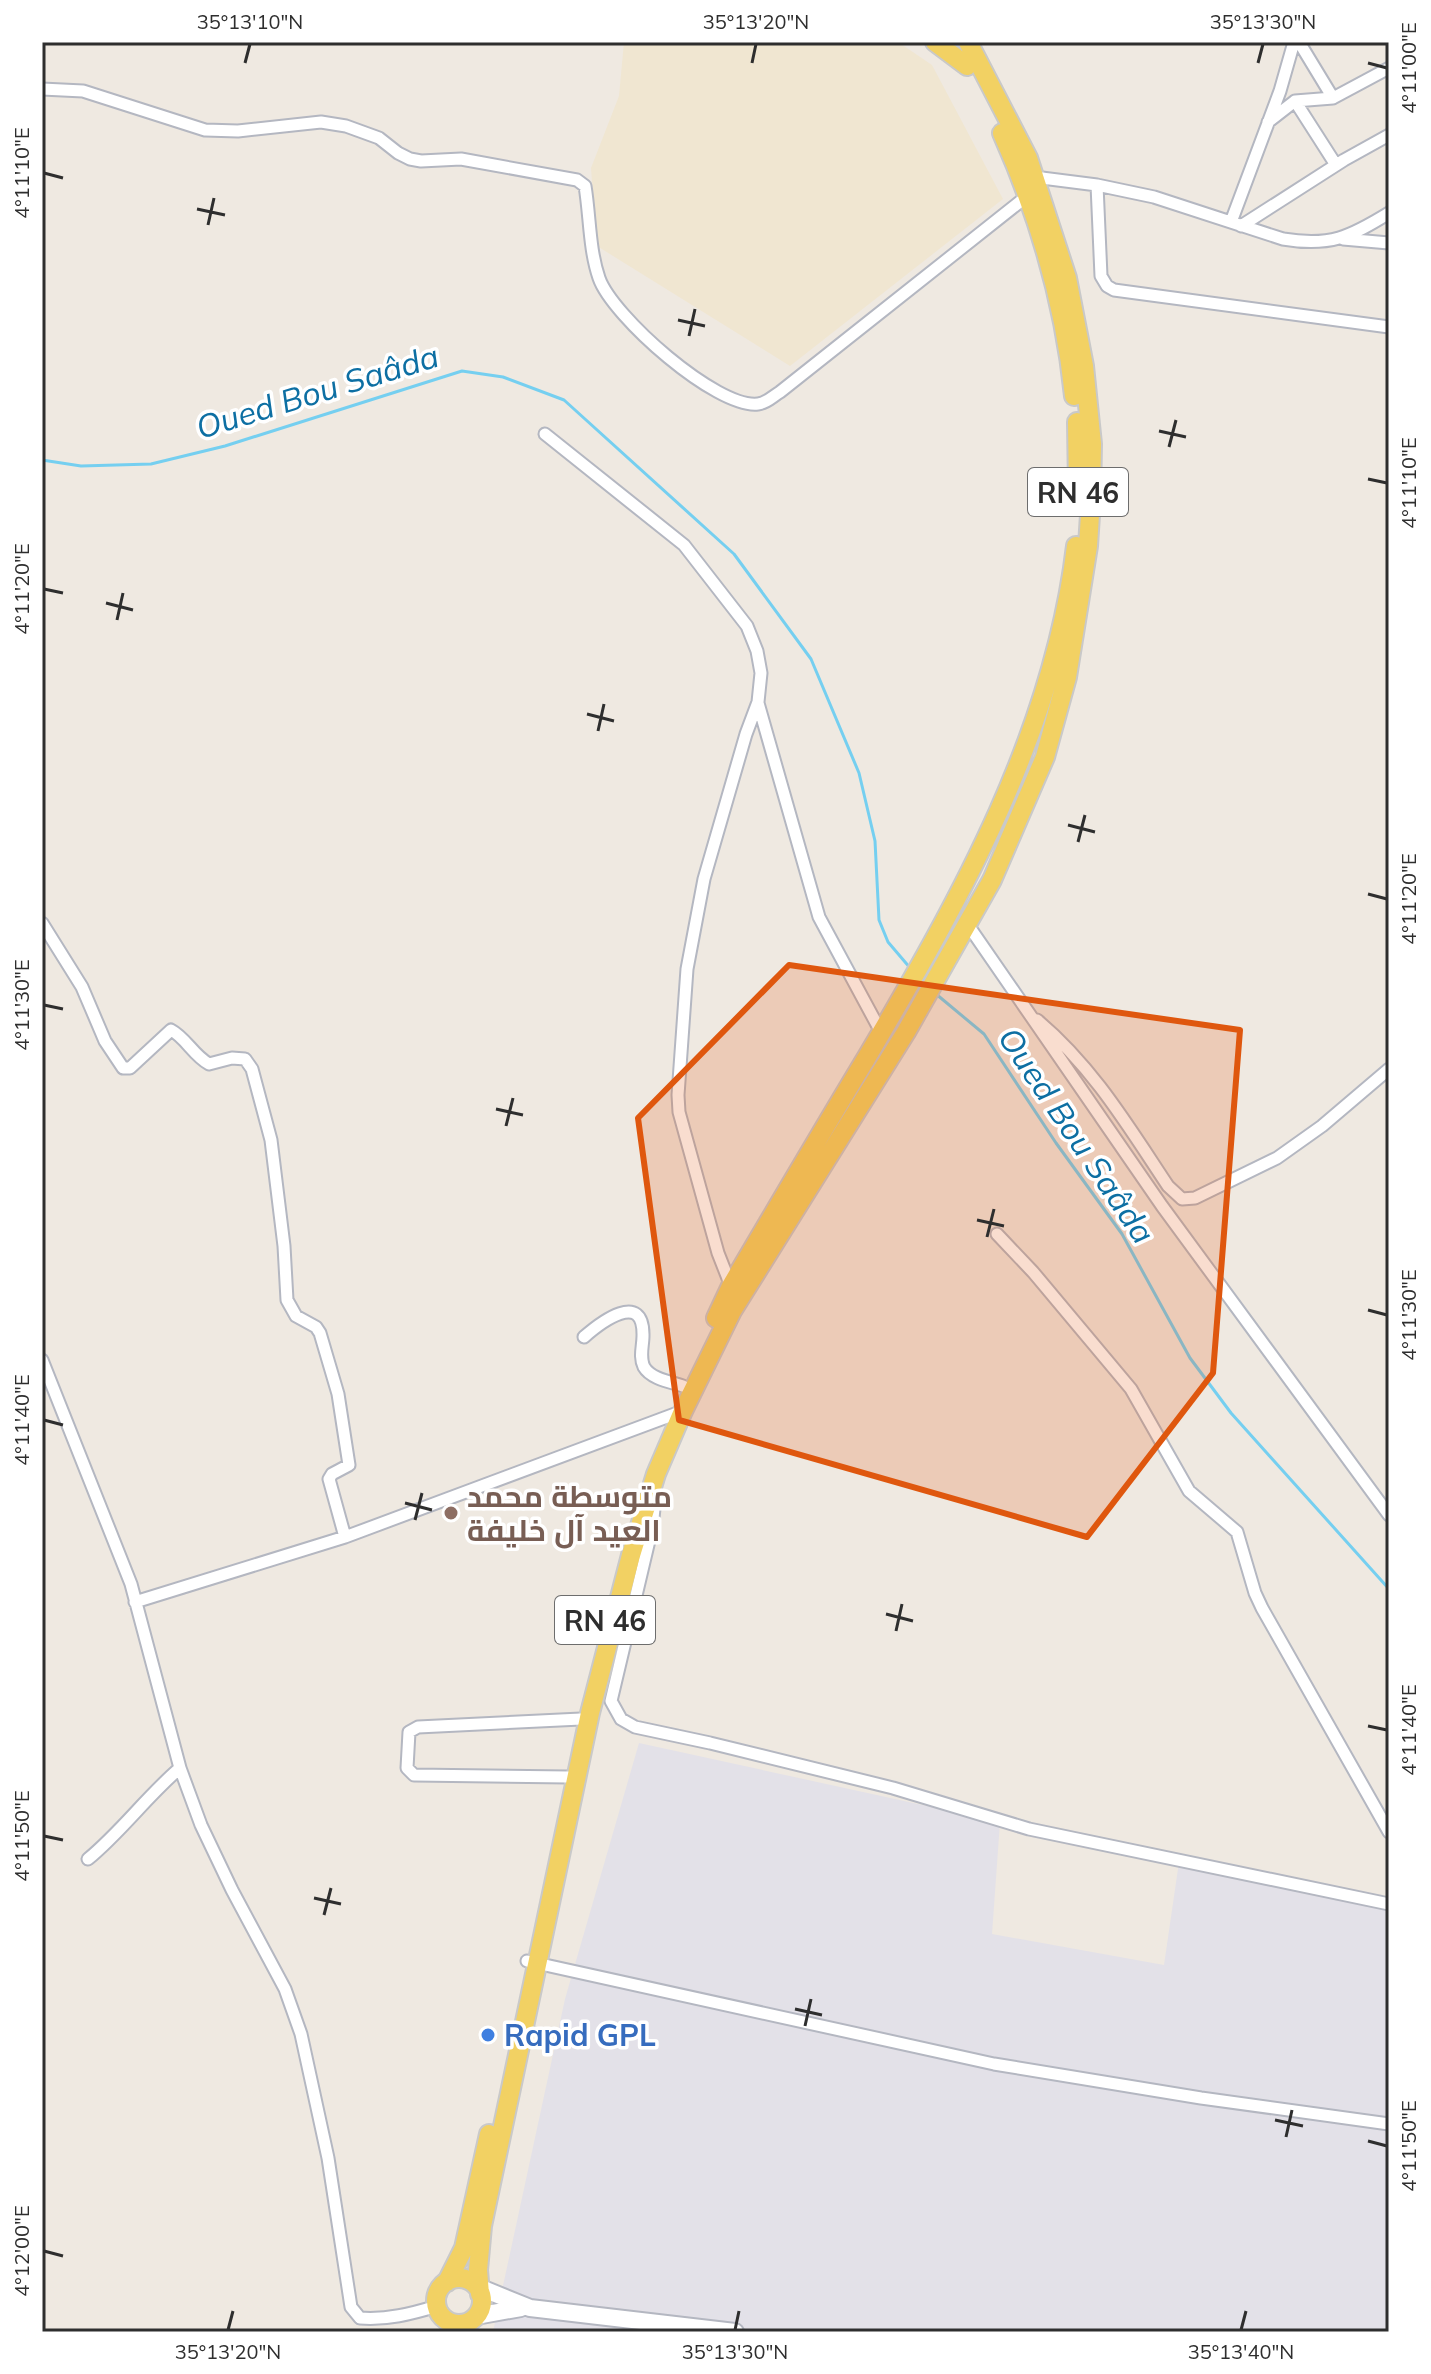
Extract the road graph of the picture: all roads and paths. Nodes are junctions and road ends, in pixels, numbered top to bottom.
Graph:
1 (935, 42) edge
2 (954, 42) edge
3 (968, 42) edge
4 (1296, 42) edge
5 (967, 66) junction
6 (1389, 68) edge
7 (42, 89) edge
8 (1333, 98) junction
9 (1295, 101) junction
10 (1268, 122) junction
11 (1389, 135) edge
12 (1336, 165) junction
13 (1034, 177) junction
14 (1097, 185) junction
15 (1026, 197) junction
16 (1389, 213) edge
17 (1236, 224) junction
18 (1343, 239) junction
19 (1389, 243) edge
20 (1389, 327) edge
21 (545, 434) dead end
22 (758, 702) junction
23 (42, 923) edge
24 (963, 933) junction
25 (1025, 1010) junction
26 (881, 1032) junction
27 (1389, 1069) edge
28 (997, 1234) dead end
29 (731, 1286) junction
30 (584, 1337) dead end
31 (42, 1360) edge
32 (683, 1386) junction
33 (677, 1412) junction
34 (656, 1474) junction
35 (1389, 1515) edge
36 (345, 1537) junction
37 (135, 1602) junction
38 (581, 1719) junction
39 (180, 1768) junction
40 (568, 1777) junction
41 (1389, 1832) edge
42 (88, 1859) dead end
43 (1389, 1904) edge
44 (532, 1963) junction
45 (1389, 2124) edge
46 (447, 2282) junction
47 (478, 2289) junction
48 (530, 2308) junction
49 (440, 2318) edge
50 (470, 2323) edge
51 (735, 2332) edge

1 - 5 main road
2 - 5 main road, RN 46
3 - 13 main road, RN 46
4 - 8 street
4 - 10 street
5 - 15 main road, RN 46
6 - 8 street
7 - 15 street
8 - 9 street
9 - 10 street
9 - 12 street
10 - 17 street
11 - 12 street
12 - 17 street
13 - 14 street
13 - 24 main road, RN 46
14 - 17 street
14 - 20 street
15 - 26 main road, RN 46
16 - 18 street
17 - 18 street
18 - 19 street
21 - 22 street
22 - 26 street
22 - 29 street
23 - 36 street
24 - 25 street
24 - 33 main road, RN 46
25 - 27 street
25 - 35 street
26 - 29 main road, RN 46
28 - 41 street
29 - 32 main road, RN 46
30 - 32 street
31 - 37 street
32 - 33 main road, RN 46
33 - 34 main road, RN 46
33 - 36 street
33 - 38 main road, RN 46
34 - 43 street
34 - 44 main road, RN 46
36 - 37 street
37 - 39 street
38 - 40 main road, RN 46
38 - 40 street
39 - 42 street
39 - 49 street
40 - 44 main road, RN 46
44 - 45 street
44 - 46 main road, RN 46
44 - 47 main road, RN 46
46 - 47 main road
46 - 49 main road
47 - 48 main road
47 - 50 main road
48 - 50 main road
48 - 51 main road
49 - 50 main road

